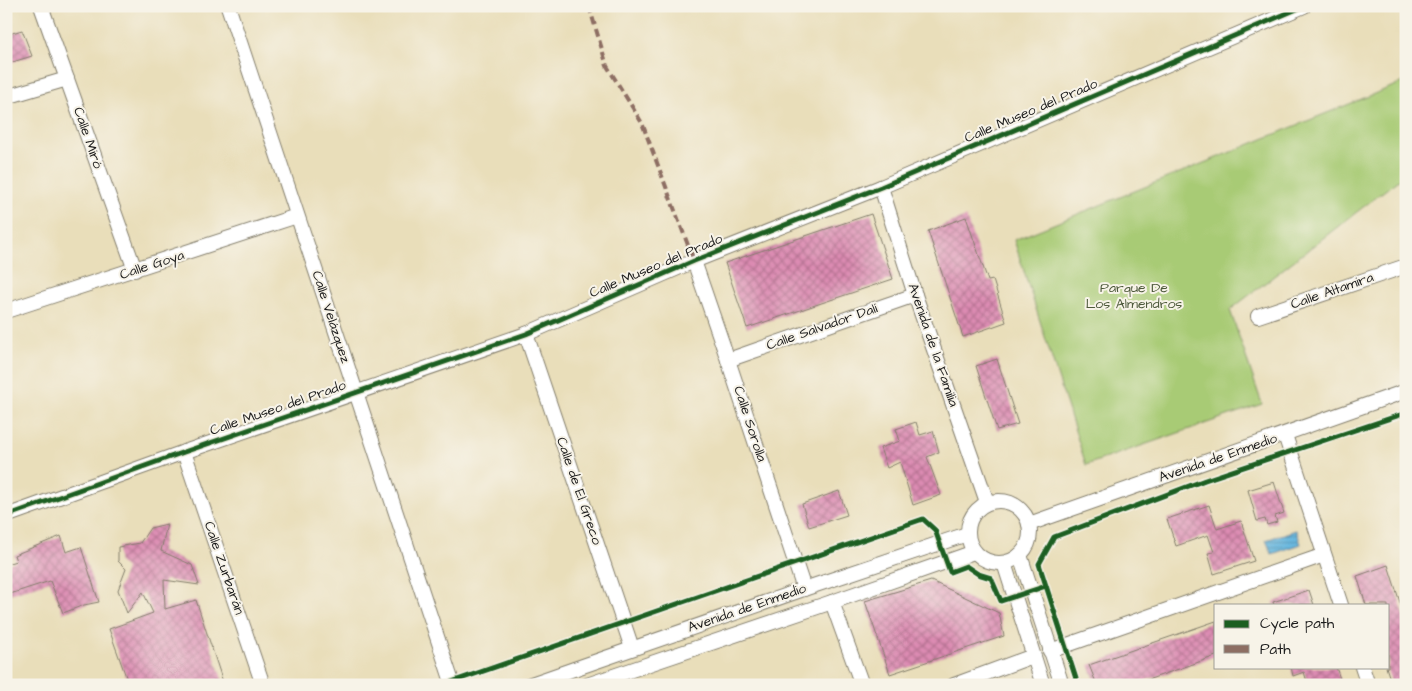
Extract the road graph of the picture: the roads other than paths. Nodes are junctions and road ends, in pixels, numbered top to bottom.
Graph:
1 (41, 6) edge
2 (228, 6) edge
3 (1304, 6) edge
4 (67, 79) junction
5 (6, 97) edge
6 (881, 187) junction
7 (297, 216) junction
8 (694, 261) junction
9 (1406, 266) edge
10 (135, 270) junction
11 (915, 295) junction
12 (6, 311) edge
13 (1258, 316) dead end
14 (526, 334) junction
15 (728, 360) junction
16 (1406, 391) edge
17 (356, 392) junction
18 (1285, 434) junction
19 (184, 452) junction
20 (987, 502) junction
21 (6, 516) edge
22 (1029, 524) junction
23 (967, 534) junction
24 (974, 552) junction
25 (1324, 555) junction
26 (1020, 556) junction
27 (1004, 563) junction
28 (804, 588) junction
29 (832, 602) junction
30 (1341, 604) edge
31 (632, 648) junction
32 (1050, 651) junction
33 (1034, 656) junction
34 (1362, 668) edge
35 (263, 685) edge
36 (453, 685) edge
37 (528, 685) edge
38 (587, 685) edge
39 (862, 685) edge
40 (954, 685) edge
41 (1043, 685) edge
42 (1062, 685) edge
43 (1368, 685) edge

1 - 4 street, Calle Miró
2 - 7 street, Calle Velázquez
3 - 6 street, Calle Museo del Prado
4 - 5 street
4 - 10 street, Calle Miró
6 - 8 street, Calle Museo del Prado
6 - 11 street, Avenida de la Familia
7 - 10 street, Calle Goya
7 - 17 street, Calle Velázquez
8 - 14 street, Calle Museo del Prado
8 - 15 street, Calle Sorolla
9 - 13 street, Calle Altamira
10 - 12 street, Calle Goya
11 - 15 street, Calle Salvador Dalí
11 - 20 street, Avenida de la Familia
14 - 17 street, Calle Museo del Prado
14 - 31 street, Calle de El Greco
15 - 28 street, Calle Sorolla
16 - 18 street, Avenida de Enmedio
17 - 19 street, Calle Museo del Prado
17 - 36 street, Calle Velázquez
18 - 22 street, Avenida de Enmedio
18 - 25 street
19 - 21 street, Calle Museo del Prado
19 - 35 street, Calle Zurbarán
20 - 22 street
20 - 23 street
22 - 26 street
23 - 24 street
23 - 28 street, Avenida de Enmedio
24 - 27 street
24 - 29 street, Avenida de Enmedio
25 - 30 street
25 - 32 street
26 - 27 street
26 - 32 street
27 - 33 street
28 - 31 street, Avenida de Enmedio
29 - 38 street, Avenida de Enmedio
29 - 39 street
31 - 37 street, Avenida de Enmedio
32 - 42 street
33 - 40 street
33 - 41 street
34 - 43 street

